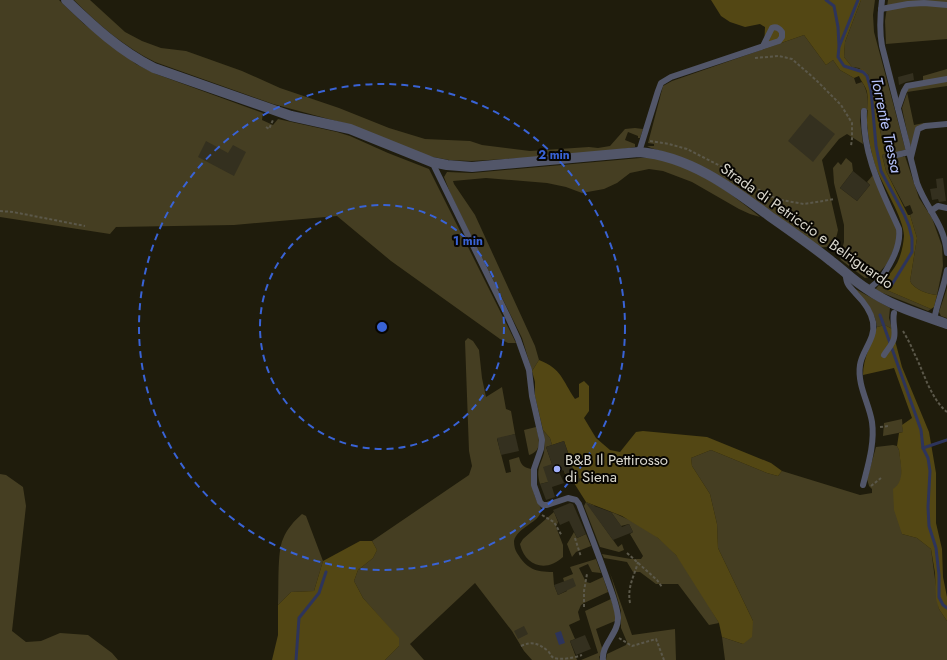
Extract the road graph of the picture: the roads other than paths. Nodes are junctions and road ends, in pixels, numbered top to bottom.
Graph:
1 (66, 0) edge
2 (882, 0) edge
3 (947, 5) edge
4 (881, 9) junction
5 (762, 46) dead end
6 (947, 79) edge
7 (898, 108) junction
8 (864, 111) dead end
9 (947, 124) edge
10 (639, 152) junction
11 (909, 152) junction
12 (892, 156) dead end
13 (911, 159) junction
14 (432, 162) junction
15 (947, 208) edge
16 (931, 211) junction
17 (947, 253) edge
18 (947, 270) edge
19 (845, 273) junction
20 (868, 290) junction
21 (894, 313) road end
22 (934, 320) junction
23 (947, 324) edge
24 (886, 353) dead end
25 (863, 485) dead end
26 (604, 660) edge

1 - 14 street, Strada di Petriccio e Belriguardo
2 - 4 lane
3 - 4 lane
4 - 7 lane
5 - 10 lane
6 - 7 lane
7 - 11 lane
8 - 20 lane
9 - 13 lane
10 - 14 street, Strada di Petriccio e Belriguardo
10 - 19 street, Strada di Petriccio e Belriguardo
11 - 12 lane
11 - 13 lane
13 - 16 lane
14 - 26 lane
15 - 16 lane
16 - 17 lane
18 - 22 lane
19 - 20 street, Strada di Petriccio e Belriguardo
19 - 25 lane
20 - 22 street, Strada di Petriccio e Belriguardo
21 - 24 lane
22 - 23 street, Strada di Petriccio e Belriguardo

